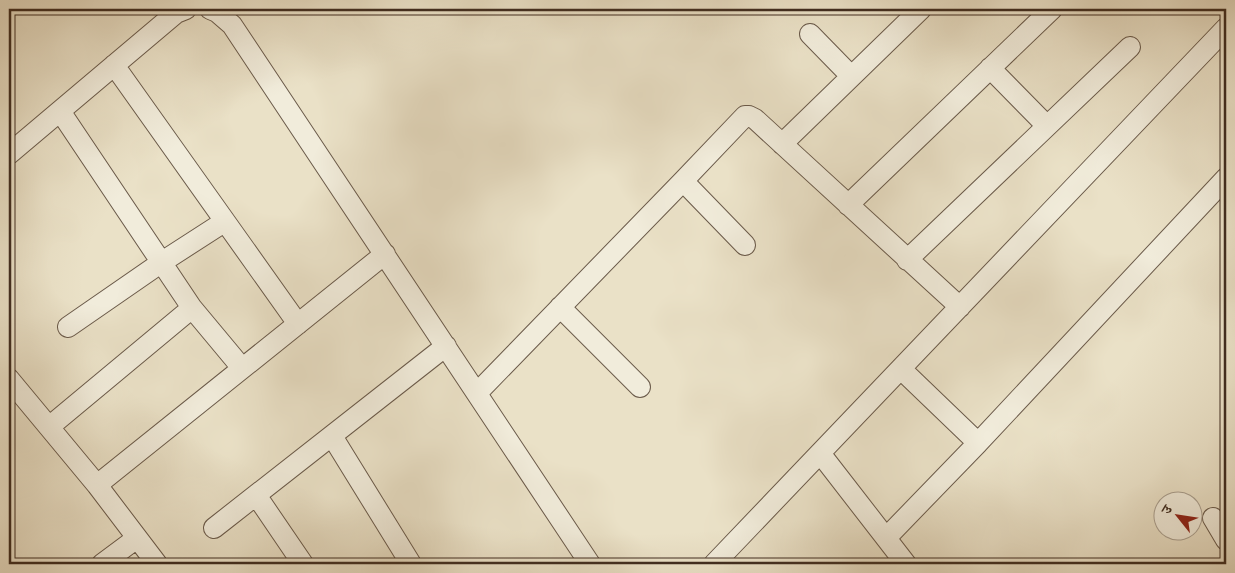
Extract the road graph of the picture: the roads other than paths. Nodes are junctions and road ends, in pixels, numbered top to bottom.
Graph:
1 (186, 9) edge
2 (210, 9) edge
3 (921, 9) edge
4 (1052, 9) edge
5 (1226, 28) edge
6 (810, 34) dead end
7 (1130, 47) dead end
8 (114, 64) junction
9 (990, 68) junction
10 (851, 76) junction
11 (60, 111) junction
12 (1047, 126) junction
13 (782, 144) junction
14 (9, 154) edge
15 (1226, 178) edge
16 (684, 181) junction
17 (848, 205) junction
18 (224, 222) junction
19 (745, 245) dead end
20 (385, 254) junction
21 (907, 260) junction
22 (162, 262) junction
23 (560, 307) junction
24 (960, 307) junction
25 (192, 308) junction
26 (298, 324) junction
27 (68, 327) dead end
28 (446, 346) junction
29 (242, 368) junction
30 (901, 369) junction
31 (9, 379) edge
32 (640, 387) dead end
33 (477, 393) junction
34 (49, 427) junction
35 (332, 436) junction
36 (978, 443) junction
37 (820, 453) junction
38 (97, 485) junction
39 (256, 495) junction
40 (1213, 518) dead end
41 (214, 528) dead end
42 (137, 538) junction
43 (886, 538) junction
44 (1226, 540) edge
45 (102, 564) edge
46 (157, 564) edge
47 (303, 564) edge
48 (411, 564) edge
49 (590, 564) edge
50 (714, 564) edge
51 (906, 564) edge

1 - 8 street
2 - 20 street
3 - 10 street
4 - 9 street
5 - 24 street
6 - 10 street
7 - 12 street
8 - 11 street
8 - 18 street
9 - 12 street
9 - 17 street
10 - 13 street
11 - 14 street
11 - 22 street
12 - 21 street
13 - 16 street
13 - 17 street
15 - 36 street
16 - 19 street
16 - 23 street
17 - 21 street
18 - 22 street
18 - 26 street
20 - 26 street
20 - 28 street
21 - 24 street
22 - 25 street
22 - 27 street
23 - 32 street
23 - 33 street
24 - 30 street
25 - 29 street
25 - 34 street
26 - 29 street
28 - 33 street
28 - 35 street
29 - 38 street
30 - 36 street
30 - 37 street
31 - 34 street
33 - 49 street
34 - 38 street
35 - 39 street
35 - 48 street
36 - 43 street
37 - 43 street
37 - 50 street
38 - 42 street
39 - 41 street
39 - 47 street
40 - 44 street
42 - 45 street
42 - 46 street
43 - 51 street

